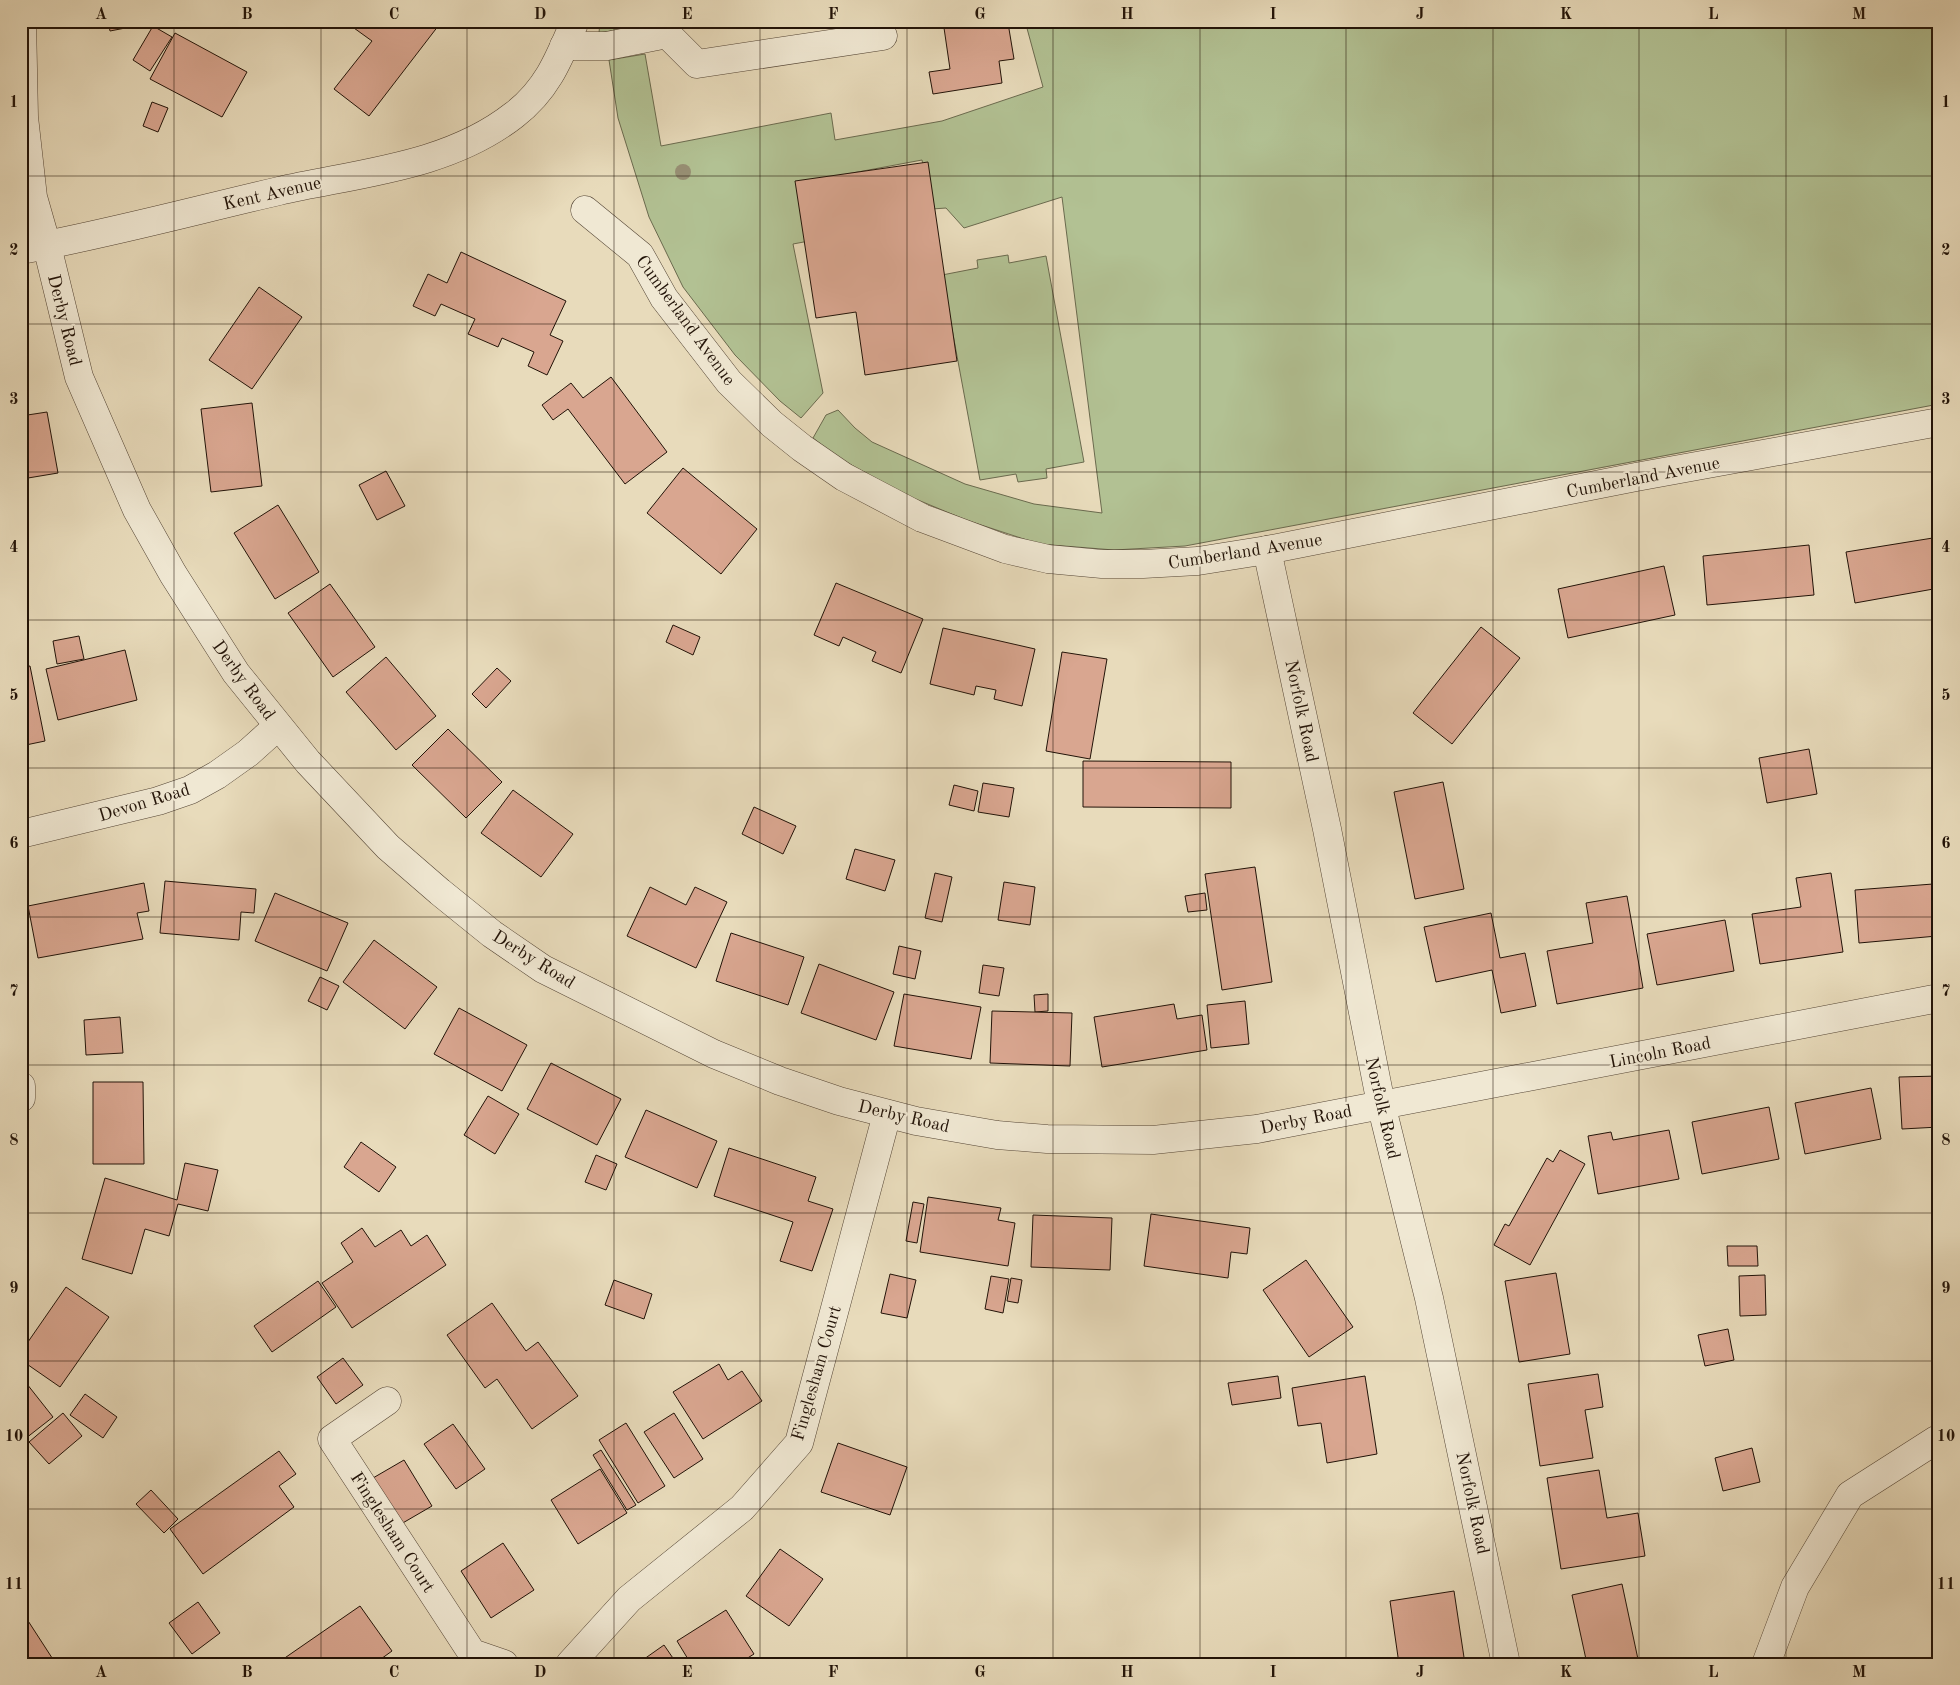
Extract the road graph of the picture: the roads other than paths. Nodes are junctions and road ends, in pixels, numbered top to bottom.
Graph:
1 (22, 21) edge
2 (575, 21) edge
3 (883, 36) dead end
4 (564, 46) junction
5 (584, 210) dead end
6 (34, 248) edge
7 (1939, 422) edge
8 (1267, 550) junction
9 (278, 726) junction
10 (21, 834) edge
11 (1939, 998) edge
12 (21, 1086) edge
13 (21, 1098) edge
14 (1381, 1104) junction
15 (887, 1114) junction
16 (387, 1401) dead end
17 (1936, 1440) dead end
18 (504, 1664) edge
19 (570, 1664) edge
20 (1506, 1664) edge
21 (1766, 1664) edge

1 - 6 street, Derby Road
2 - 4 street
3 - 4 street
4 - 6 street, Kent Avenue
5 - 8 street, Cumberland Avenue
6 - 9 street, Derby Road
7 - 8 street, Cumberland Avenue
8 - 14 street, Norfolk Road
9 - 10 street, Devon Road
9 - 15 street, Derby Road
11 - 14 street, Lincoln Road
12 - 13 street
14 - 15 street, Derby Road
14 - 20 street, Norfolk Road
15 - 19 street, Finglesham Court
16 - 18 street, Finglesham Court
17 - 21 street

